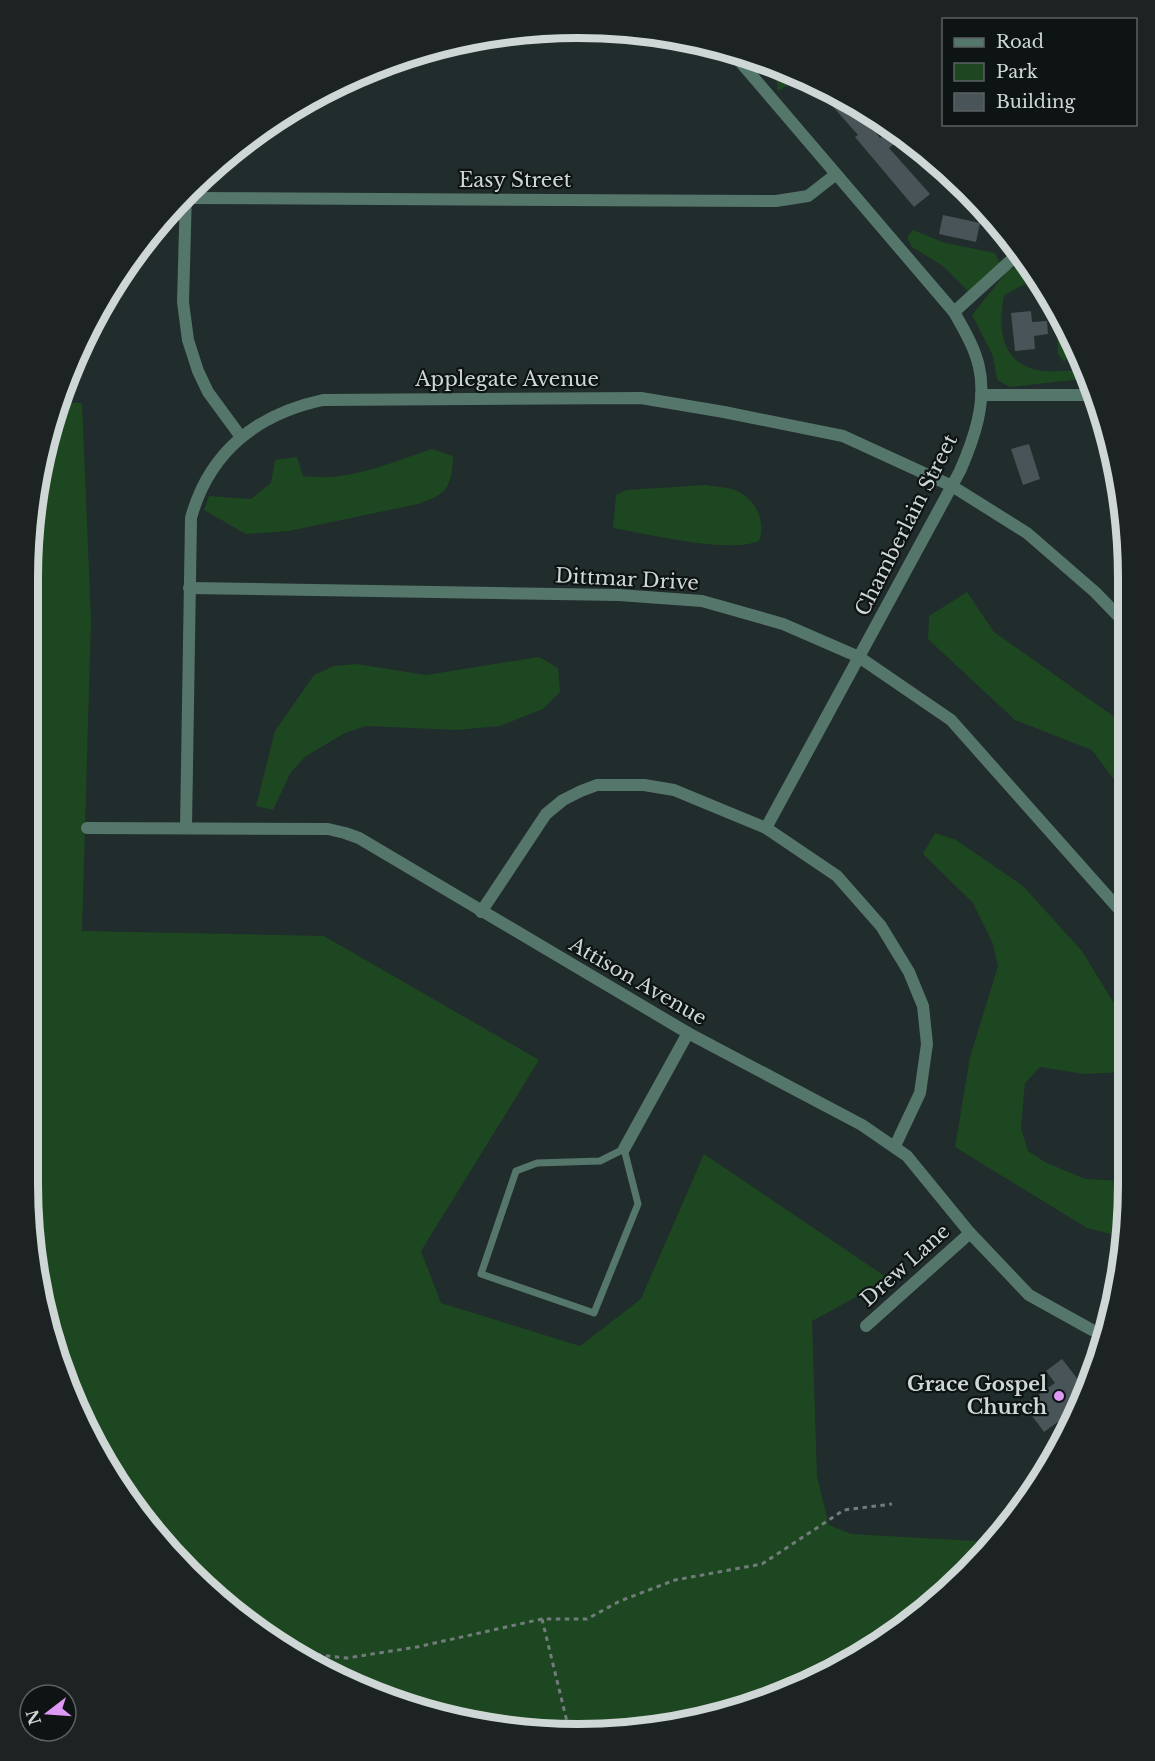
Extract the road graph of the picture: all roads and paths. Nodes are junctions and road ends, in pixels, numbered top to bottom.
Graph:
1 (740, 63) edge
2 (835, 175) junction
3 (196, 196) edge
4 (186, 207) edge
5 (1013, 259) edge
6 (954, 312) junction
7 (981, 395) junction
8 (1085, 395) edge
9 (242, 437) junction
10 (952, 486) junction
11 (189, 588) junction
12 (1118, 616) edge
13 (859, 657) junction
14 (87, 828) dead end
15 (186, 828) junction
16 (766, 828) junction
17 (1118, 908) edge
18 (481, 912) junction
19 (688, 1033) junction
20 (895, 1146) junction
21 (624, 1149) junction
22 (970, 1233) junction
23 (866, 1326) dead end
24 (1097, 1331) edge
25 (892, 1504) dead end
26 (542, 1620) junction
27 (314, 1655) edge
28 (567, 1723) edge

1 - 2 street, Chamberlain Street
2 - 3 street, Easy Street
2 - 6 street, Chamberlain Street
4 - 9 street
5 - 6 street
6 - 7 street, Chamberlain Street
7 - 8 street
7 - 10 street, Chamberlain Street
9 - 10 street, Applegate Avenue
9 - 11 street, Applegate Avenue
10 - 12 street, Applegate Avenue
10 - 13 street, Chamberlain Street
11 - 13 street, Dittmar Drive
11 - 15 street, Applegate Avenue
13 - 16 street, Chamberlain Street
13 - 17 street, Dittmar Drive
14 - 15 street, Attison Avenue
15 - 18 street, Attison Avenue
16 - 18 street
16 - 20 street
18 - 19 street, Attison Avenue
19 - 20 street, Attison Avenue
19 - 21 street
20 - 22 street, Attison Avenue
21 - 21 lane
22 - 23 street, Drew Lane
22 - 24 street, Attison Avenue
25 - 26 path
26 - 27 path
26 - 28 path

